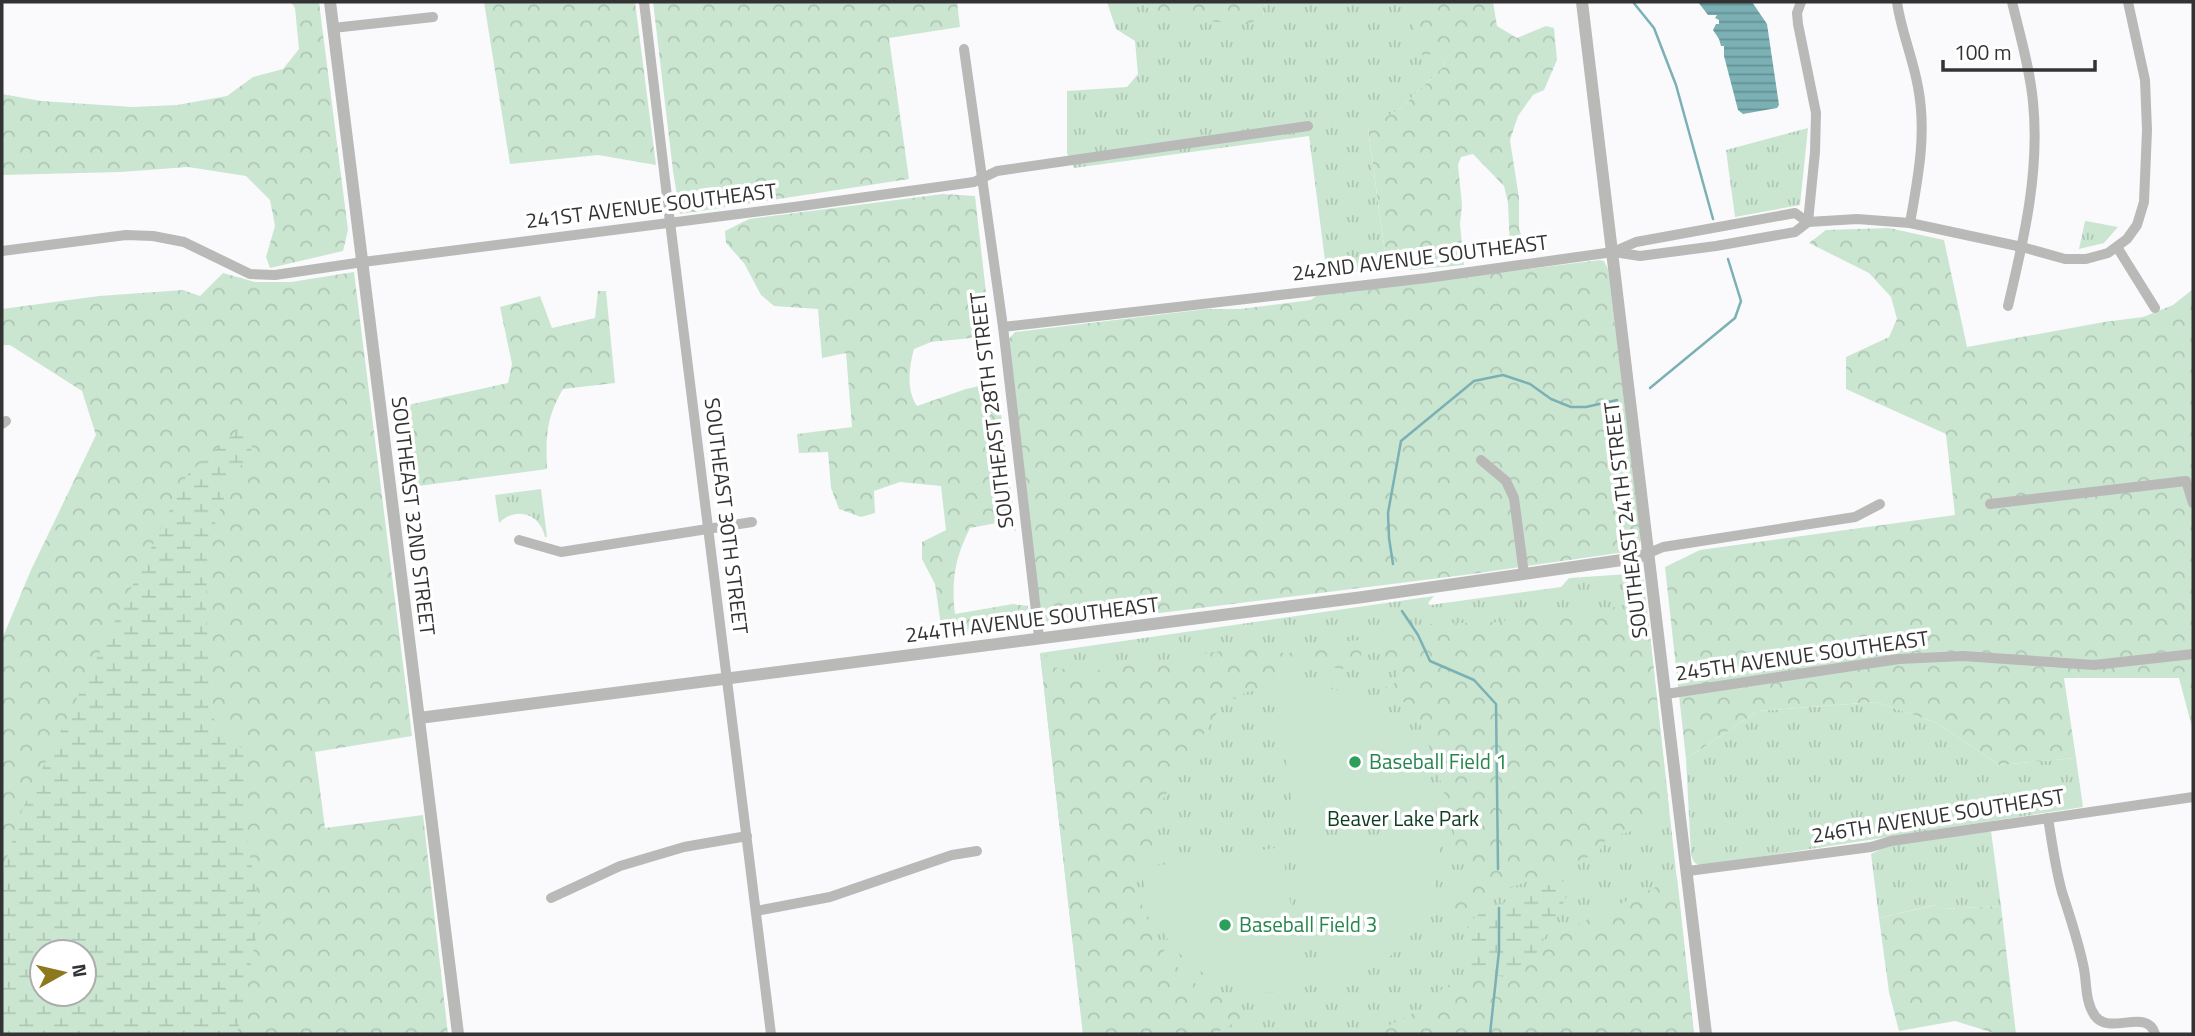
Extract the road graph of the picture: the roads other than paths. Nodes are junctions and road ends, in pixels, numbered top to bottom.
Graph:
1 (330, 2) edge
2 (644, 2) edge
3 (1582, 2) edge
4 (1897, 2) edge
5 (2012, 2) edge
6 (2128, 2) edge
7 (1800, 3) edge
8 (433, 17) dead end
9 (333, 28) junction
10 (964, 49) dead end
11 (1308, 126) dead end
12 (982, 178) junction
13 (670, 222) junction
14 (1808, 222) junction
15 (1910, 223) junction
16 (2022, 247) junction
17 (2117, 247) junction
18 (2, 251) edge
19 (1614, 252) junction
20 (363, 262) junction
21 (2008, 306) dead end
22 (2155, 308) dead end
23 (1003, 327) junction
24 (1480, 460) dead end
25 (2193, 503) edge
26 (1880, 504) dead end
27 (1990, 504) dead end
28 (752, 522) dead end
29 (708, 528) junction
30 (519, 540) dead end
31 (1648, 553) junction
32 (1524, 574) junction
33 (1039, 637) junction
34 (2193, 654) edge
35 (727, 680) junction
36 (1666, 694) junction
37 (419, 718) junction
38 (2193, 797) edge
39 (2048, 818) junction
40 (747, 836) junction
41 (978, 851) dead end
42 (1688, 871) junction
43 (551, 898) dead end
44 (756, 911) junction
45 (458, 1034) edge
46 (771, 1034) edge
47 (1706, 1034) edge
48 (2155, 1034) edge

1 - 9 street, SOUTHEAST 32ND STREET
2 - 13 street, SOUTHEAST 30TH STREET
3 - 19 street, SOUTHEAST 24TH STREET
4 - 15 street
5 - 16 street
6 - 17 street
7 - 14 street
8 - 9 street
9 - 20 street, SOUTHEAST 32ND STREET
10 - 12 street, SOUTHEAST 28TH STREET
11 - 12 street, 241ST AVENUE SOUTHEAST
12 - 13 street, 241ST AVENUE SOUTHEAST
12 - 23 street, SOUTHEAST 28TH STREET
13 - 20 street, 241ST AVENUE SOUTHEAST
13 - 29 street, SOUTHEAST 30TH STREET
14 - 15 street, 242ND AVENUE SOUTHEAST
14 - 19 street, 242ND AVENUE SOUTHEAST
14 - 19 street, 242ND AVENUE SOUTHEAST
15 - 16 street, 242ND AVENUE SOUTHEAST
16 - 17 street, 242ND AVENUE SOUTHEAST
16 - 21 street
17 - 22 street
18 - 20 street, 241ST AVENUE SOUTHEAST
19 - 23 street, 242ND AVENUE SOUTHEAST
19 - 31 street, SOUTHEAST 24TH STREET
20 - 37 street, SOUTHEAST 32ND STREET
23 - 33 street, SOUTHEAST 28TH STREET
24 - 32 street
25 - 27 street
26 - 31 street
28 - 29 street
29 - 30 street
29 - 35 street, SOUTHEAST 30TH STREET
31 - 32 street, 244TH AVENUE SOUTHEAST
31 - 36 street, SOUTHEAST 24TH STREET
32 - 33 street, 244TH AVENUE SOUTHEAST
33 - 35 street, 244TH AVENUE SOUTHEAST
34 - 36 street, 245TH AVENUE SOUTHEAST
35 - 37 street, 244TH AVENUE SOUTHEAST
35 - 40 street, SOUTHEAST 30TH STREET
36 - 42 street, SOUTHEAST 24TH STREET
37 - 45 street, SOUTHEAST 32ND STREET
38 - 39 street, 246TH AVENUE SOUTHEAST
39 - 42 street, 246TH AVENUE SOUTHEAST
39 - 48 street
40 - 43 street
40 - 44 street, SOUTHEAST 30TH STREET
41 - 44 street
42 - 47 street, SOUTHEAST 24TH STREET
44 - 46 street, SOUTHEAST 30TH STREET

